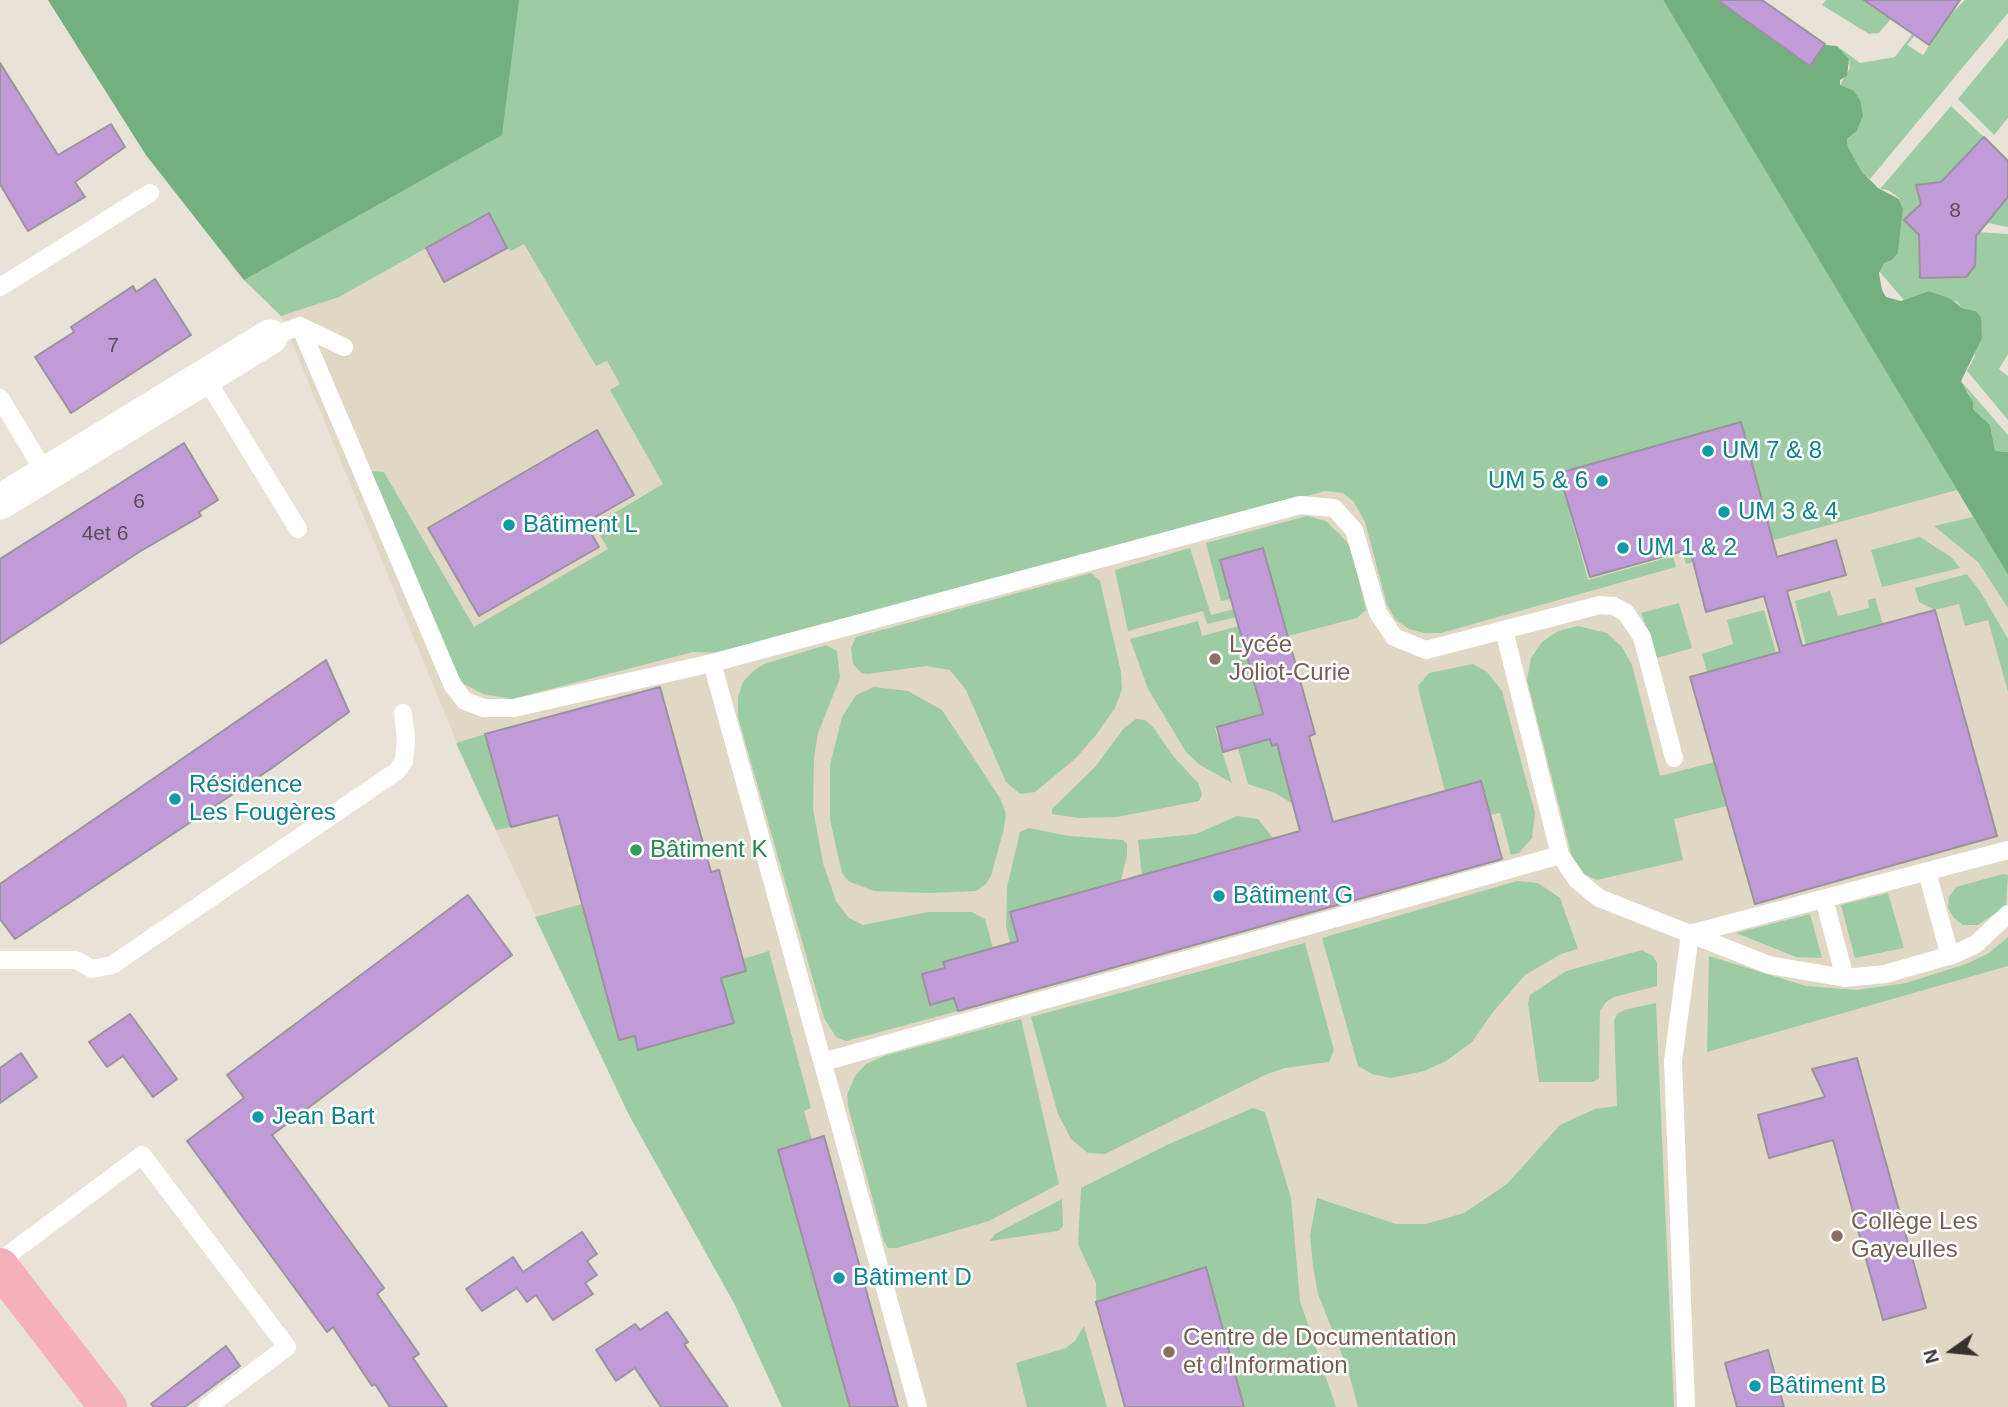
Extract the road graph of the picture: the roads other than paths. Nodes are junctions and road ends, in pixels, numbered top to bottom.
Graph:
1 (150, 193) dead end
2 (0, 287) edge
3 (285, 331) junction
4 (344, 347) dead end
5 (205, 377) junction
6 (0, 398) edge
7 (46, 474) junction
8 (0, 502) edge
9 (298, 529) dead end
10 (1504, 630) junction
11 (712, 663) junction
12 (403, 713) dead end
13 (1674, 758) dead end
14 (2008, 850) edge
15 (1560, 855) junction
16 (1927, 872) junction
17 (1824, 899) junction
18 (2008, 914) edge
19 (1690, 934) junction
20 (1950, 956) junction
21 (0, 960) edge
22 (1845, 978) junction
23 (822, 1062) junction
24 (0, 1261) edge
25 (0, 1267) edge
26 (108, 1407) edge
27 (207, 1407) edge
28 (918, 1407) edge
29 (1686, 1407) edge

1 - 2 lane
3 - 4 lane
3 - 5 street
3 - 11 lane
5 - 7 street
5 - 9 lane
6 - 7 lane
7 - 8 street
10 - 11 lane
10 - 13 lane
10 - 15 lane
11 - 23 lane
12 - 21 lane
14 - 16 lane
15 - 19 lane
15 - 23 lane
16 - 17 lane
16 - 20 lane
17 - 19 lane
17 - 22 lane
18 - 20 lane
19 - 22 lane
19 - 29 lane
20 - 22 lane
23 - 28 lane
24 - 27 lane
25 - 26 main road

